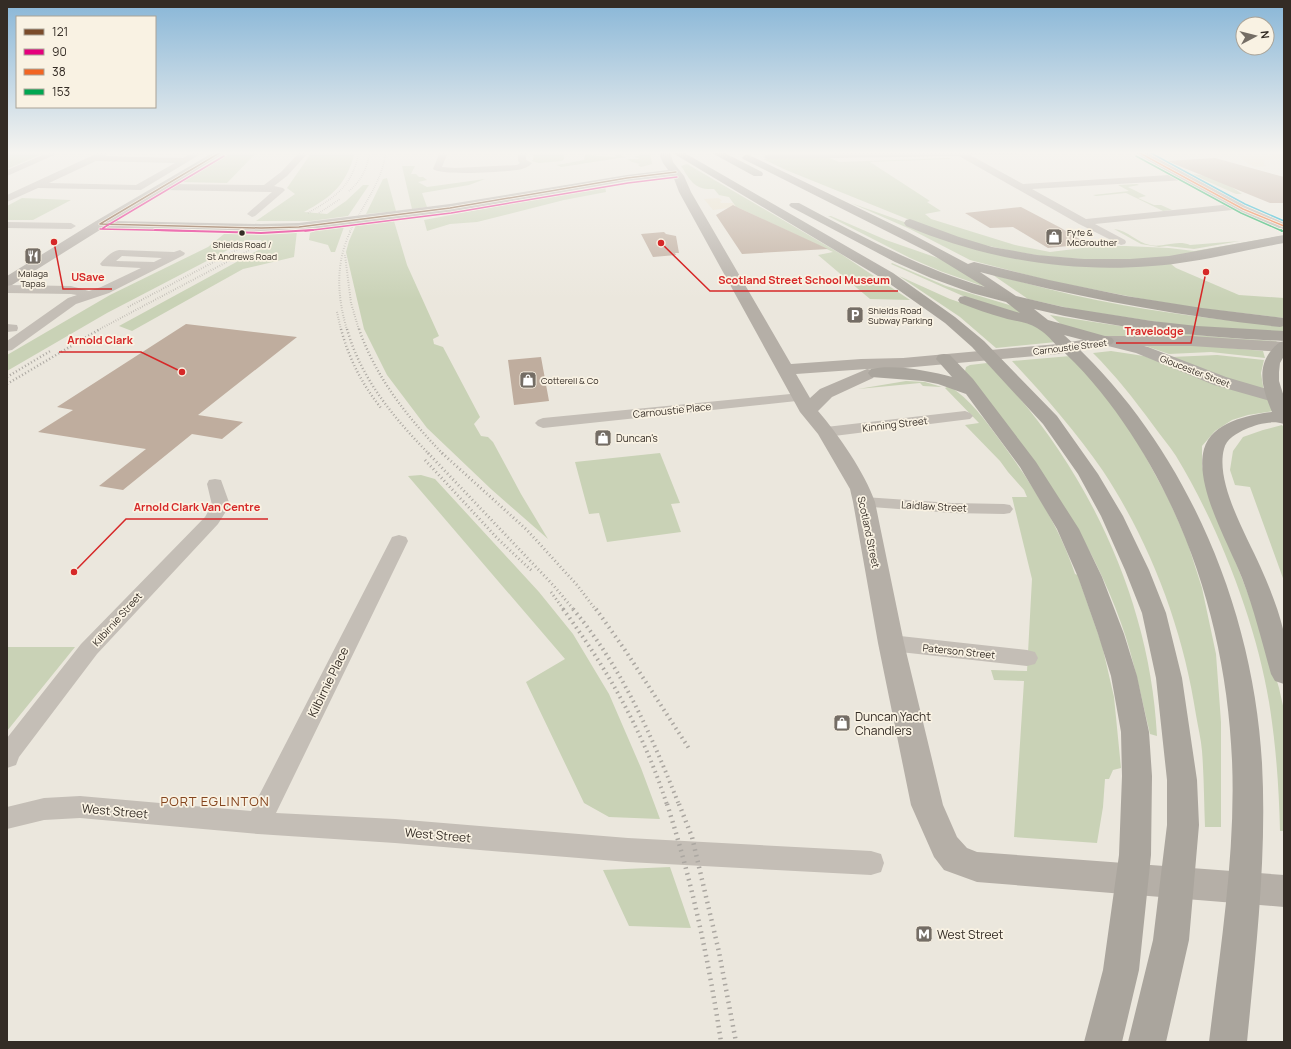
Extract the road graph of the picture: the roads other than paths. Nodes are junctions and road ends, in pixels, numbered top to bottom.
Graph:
1 (140, 201) edge
2 (142, 201) edge
3 (267, 201) edge
4 (488, 201) edge
5 (690, 201) edge
6 (760, 201) edge
7 (770, 201) edge
8 (789, 201) edge
9 (814, 201) edge
10 (834, 201) edge
11 (852, 201) edge
12 (1046, 201) edge
13 (1230, 201) edge
14 (1244, 201) edge
15 (1232, 207) dead end
16 (252, 214) dead end
17 (1284, 217) edge
18 (1083, 222) junction
19 (100, 224) junction
20 (7, 225) edge
21 (130, 225) junction
22 (71, 226) dead end
23 (1284, 226) edge
24 (1284, 239) edge
25 (1121, 242) dead end
26 (155, 265) junction
27 (911, 278) dead end
28 (7, 282) edge
29 (7, 289) edge
30 (938, 290) dead end
31 (90, 295) junction
32 (1284, 322) edge
33 (1284, 336) edge
34 (1106, 341) junction
35 (1284, 346) edge
36 (7, 347) edge
37 (944, 360) junction
38 (904, 363) junction
39 (872, 373) junction
40 (789, 376) junction
41 (1270, 378) junction
42 (1284, 399) edge
43 (805, 403) junction
44 (968, 404) junction
45 (1284, 417) edge
46 (543, 423) dead end
47 (826, 432) junction
48 (215, 484) dead end
49 (864, 502) junction
50 (1004, 509) dead end
51 (399, 541) dead end
52 (892, 643) junction
53 (1028, 658) dead end
54 (1284, 674) edge
55 (7, 758) edge
56 (7, 818) edge
57 (258, 823) junction
58 (871, 863) dead end
59 (1284, 891) edge
60 (1103, 1042) edge
61 (1147, 1042) edge
62 (1228, 1042) edge

1 - 19 street
2 - 21 street
3 - 16 street
4 - 21 street
5 - 40 street, Scotland Street
6 - 61 highway
7 - 27 highway
8 - 33 highway
9 - 32 highway
10 - 62 highway
11 - 24 highway
12 - 18 street
13 - 23 main road
14 - 17 main road
15 - 18 street
18 - 25 street
19 - 21 street
19 - 28 street
20 - 22 street
26 - 26 street
26 - 31 street
29 - 31 street
30 - 34 highway
31 - 36 street
34 - 35 street, Carnoustie Street
34 - 37 street, Carnoustie Street
34 - 42 main road, Gloucester Street
35 - 41 highway
37 - 38 street, Carnoustie Street
37 - 44 highway
38 - 39 street, Carnoustie Street
38 - 40 street, Carnoustie Street
39 - 40 street, Carnoustie Street
39 - 43 street, Carnoustie Street
39 - 44 highway
40 - 43 street, Scotland Street
41 - 42 highway
41 - 45 highway
43 - 46 street, Carnoustie Place
43 - 47 street, Scotland Street
44 - 47 street, Kinning Street
44 - 60 highway
45 - 54 highway
47 - 49 street, Scotland Street
48 - 55 street, Kilbirnie Street
49 - 50 street, Laidlaw Street
49 - 52 street, Scotland Street
51 - 57 street, Kilbirnie Place
52 - 53 street, Paterson Street
52 - 59 street, Scotland Street
56 - 57 street, West Street
57 - 58 street, West Street

